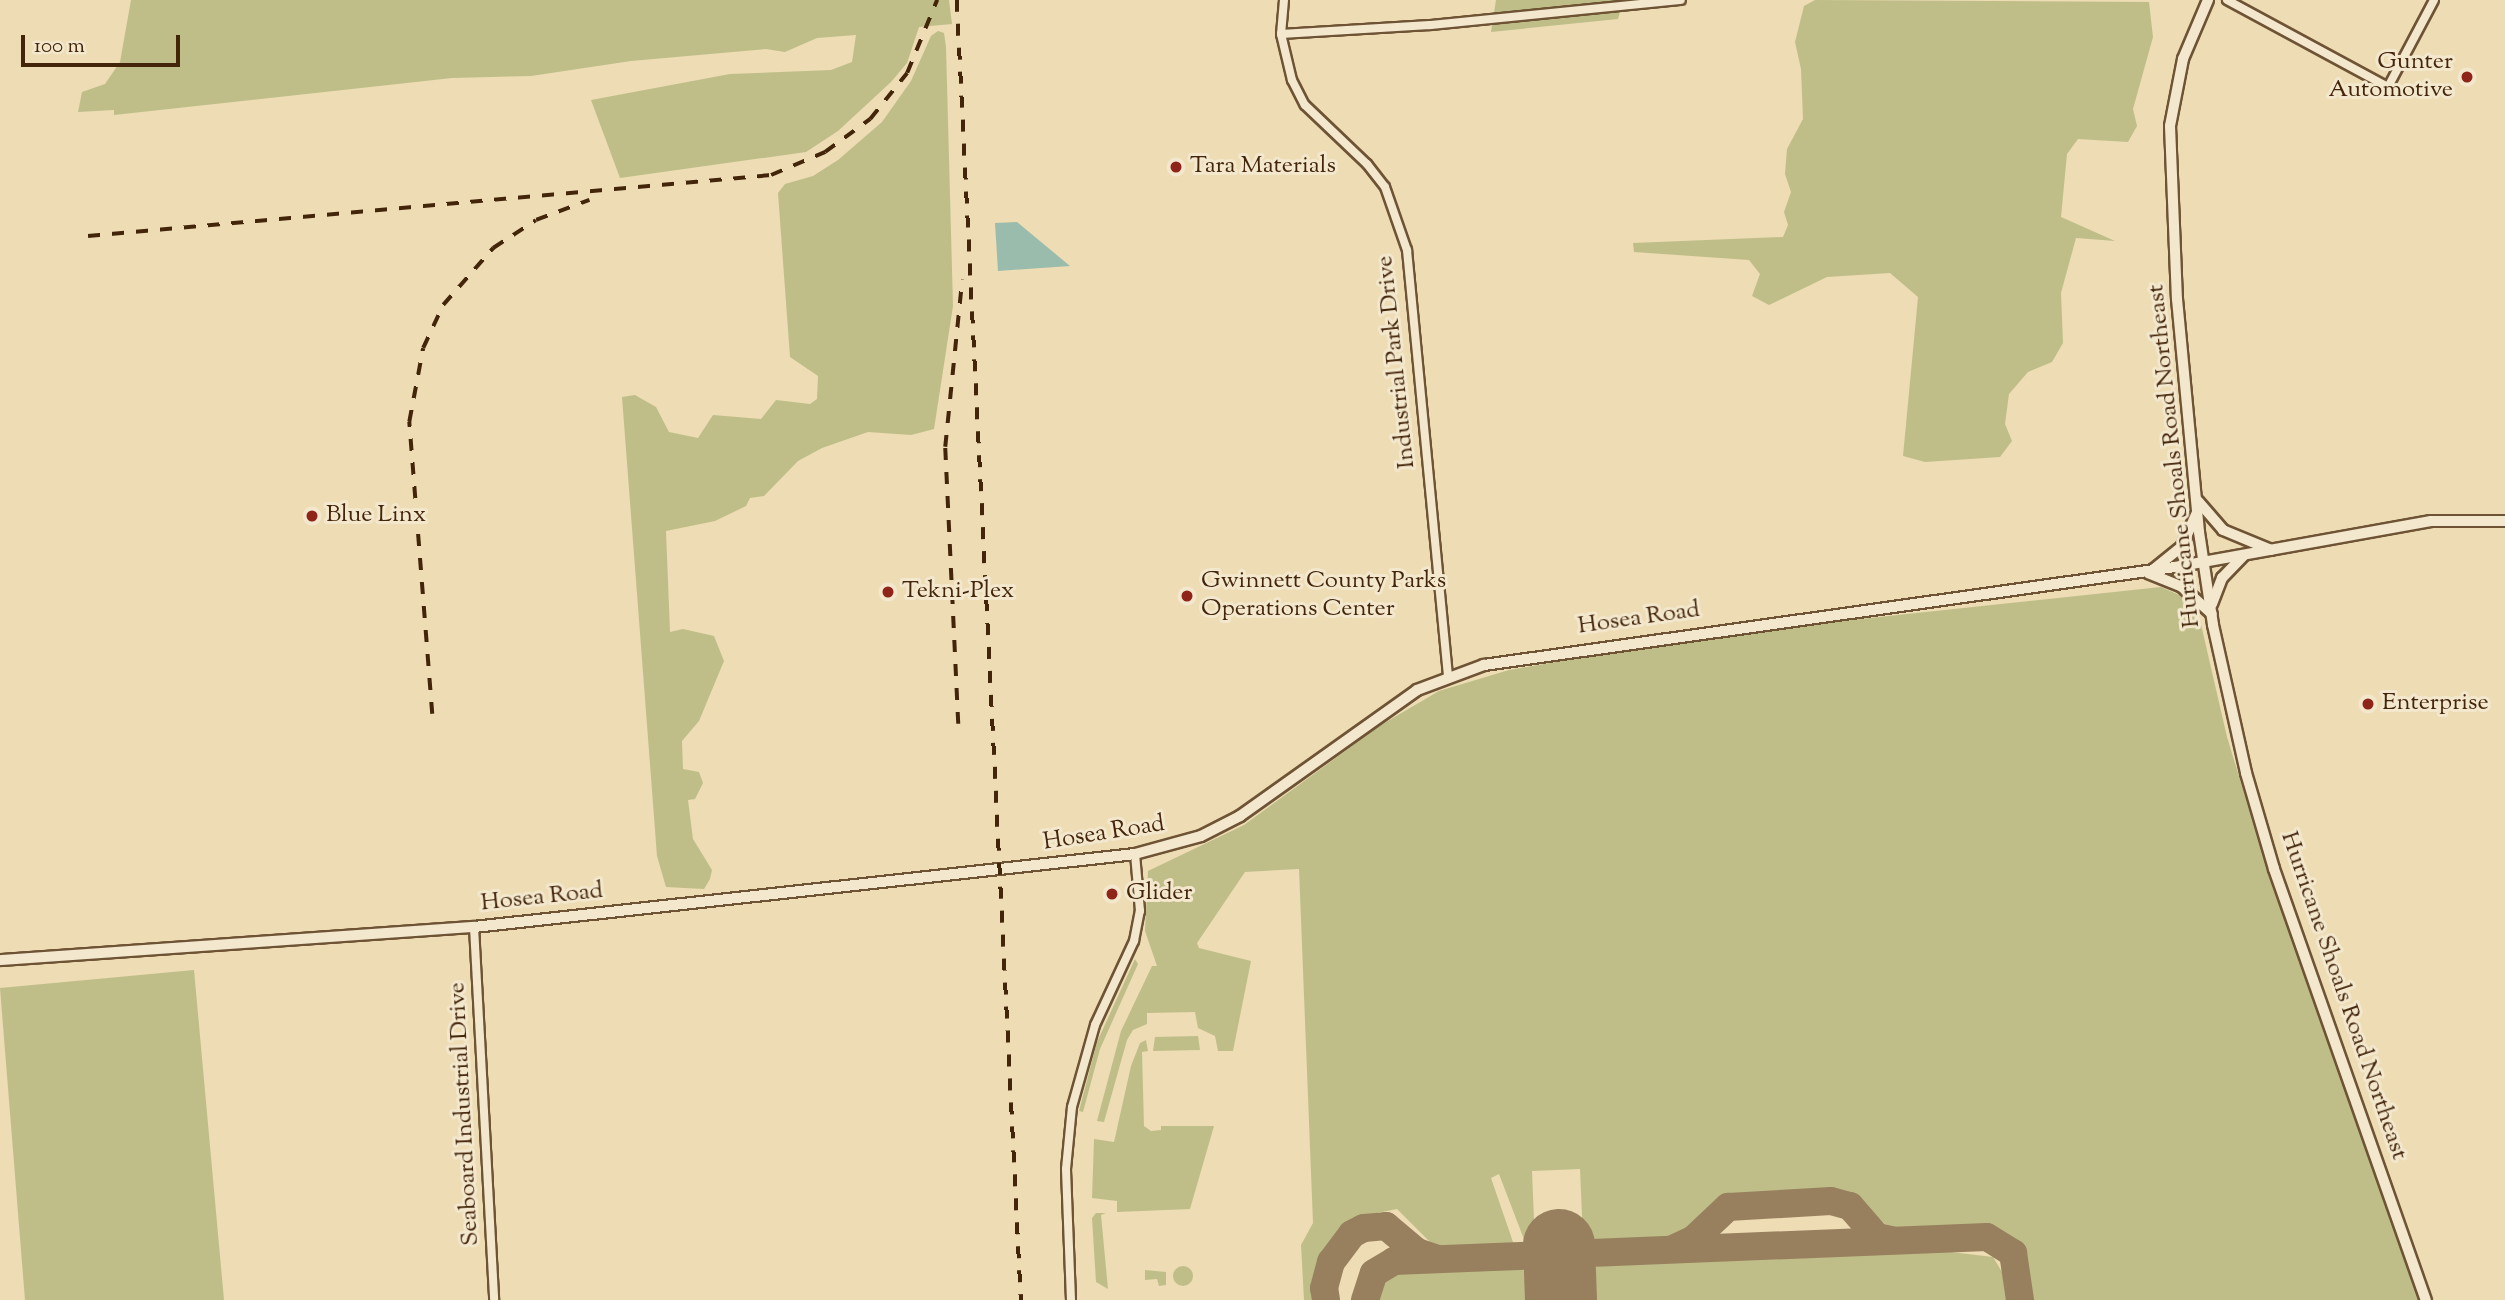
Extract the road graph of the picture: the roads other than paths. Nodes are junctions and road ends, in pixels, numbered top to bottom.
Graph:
1 (1284, 0) edge
2 (1681, 0) edge
3 (2208, 0) edge
4 (2227, 0) edge
5 (2434, 0) edge
6 (1281, 34) junction
7 (2196, 498) junction
8 (2197, 512) junction
9 (2505, 521) edge
10 (2272, 550) junction
11 (2244, 555) junction
12 (2203, 562) junction
13 (2148, 571) junction
14 (2211, 612) junction
15 (1448, 676) junction
16 (1135, 854) junction
17 (474, 927) junction
18 (0, 960) edge
19 (494, 1300) edge
20 (1071, 1300) edge
21 (2426, 1300) edge

1 - 6 street, Industrial Park Drive
2 - 6 street
3 - 7 street, Hurricane Shoals Road Northeast
4 - 5 street
6 - 15 street, Industrial Park Drive
7 - 8 street, Hurricane Shoals Road Northeast
7 - 10 street
8 - 12 street, Hurricane Shoals Road Northeast
8 - 13 street
9 - 10 street, Hosea Road
10 - 11 street, Hosea Road
11 - 12 street, Hosea Road
11 - 14 street
12 - 13 street, Hosea Road
12 - 14 street, Hurricane Shoals Road Northeast
13 - 14 street
13 - 15 street, Hosea Road
14 - 21 street, Hurricane Shoals Road Northeast
15 - 16 street, Hosea Road
16 - 17 street, Hosea Road
16 - 20 street
17 - 18 street, Hosea Road
17 - 19 street, Seaboard Industrial Drive

